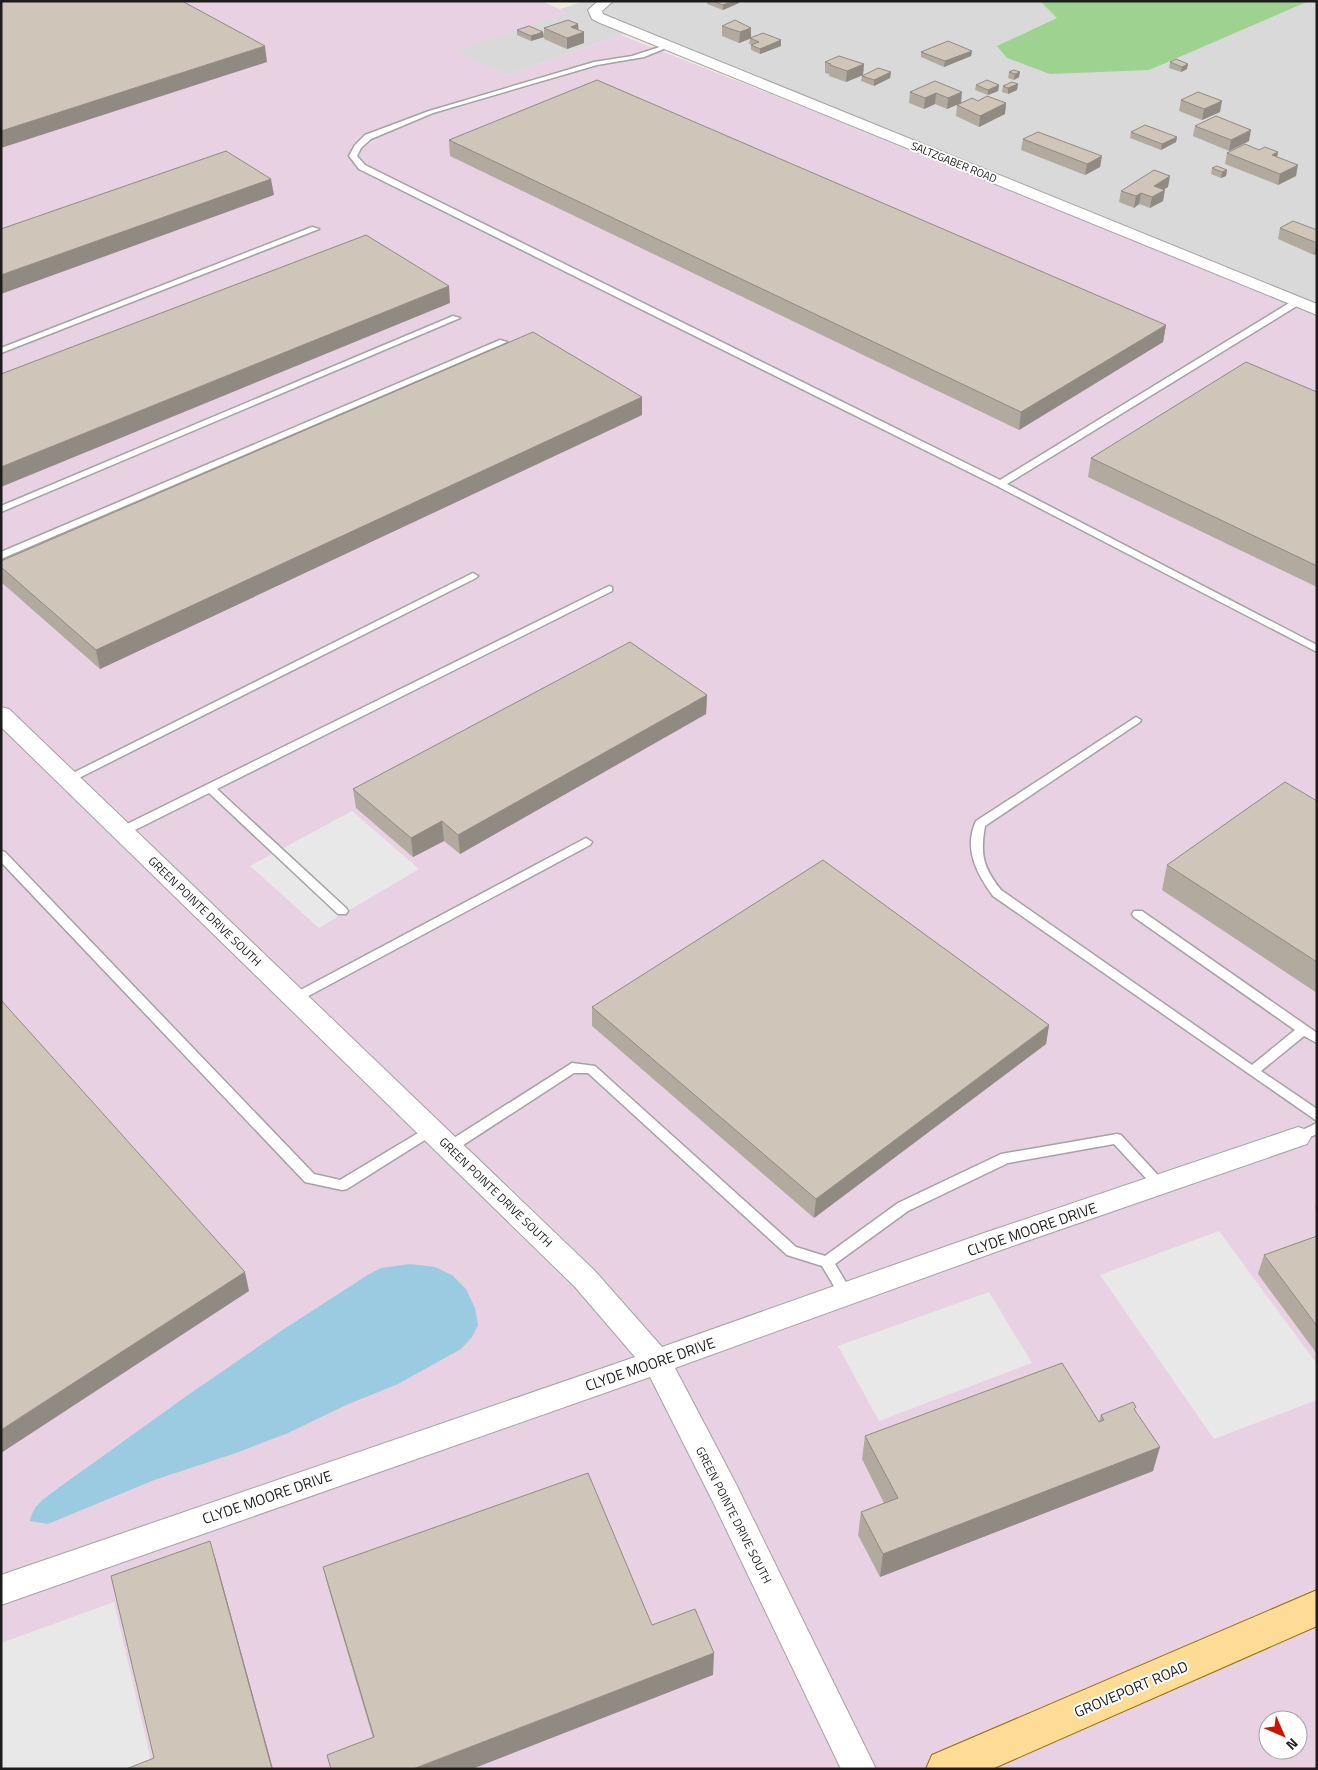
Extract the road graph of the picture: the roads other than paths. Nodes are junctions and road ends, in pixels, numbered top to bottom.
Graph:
1 (607, 1) edge
2 (668, 46) junction
3 (315, 228) dead end
4 (1297, 302) junction
5 (1317, 310) edge
6 (456, 318) dead end
7 (503, 342) dead end
8 (1, 351) edge
9 (1000, 484) junction
10 (1, 509) edge
11 (1, 556) edge
12 (473, 576) dead end
13 (610, 589) dead end
14 (1317, 649) edge
15 (1, 714) edge
16 (1136, 720) dead end
17 (69, 779) junction
18 (210, 788) junction
19 (123, 831) junction
20 (586, 842) dead end
21 (1, 854) edge
22 (342, 911) dead end
23 (1138, 914) dead end
24 (295, 998) junction
25 (1303, 1030) junction
26 (1317, 1039) edge
27 (1252, 1071) junction
28 (1310, 1127) edge
29 (441, 1138) junction
30 (1160, 1185) junction
31 (827, 1262) junction
32 (846, 1294) junction
33 (657, 1362) junction
34 (1, 1590) edge
35 (1317, 1608) edge
36 (859, 1769) edge
37 (946, 1769) edge

1 - 2 street, SALTZGABER ROAD
2 - 4 street, SALTZGABER ROAD
2 - 9 lane
3 - 8 lane
4 - 5 street, SALTZGABER ROAD
4 - 9 lane
6 - 10 lane
7 - 11 lane
9 - 14 lane
12 - 17 lane
13 - 18 lane
15 - 17 street, GREEN POINTE DRIVE SOUTH
16 - 27 lane
17 - 19 street, GREEN POINTE DRIVE SOUTH
18 - 19 lane
18 - 22 lane
19 - 24 street, GREEN POINTE DRIVE SOUTH
20 - 24 lane
21 - 29 lane
23 - 25 lane
24 - 29 street, GREEN POINTE DRIVE SOUTH
25 - 26 lane
25 - 27 lane
27 - 28 lane
28 - 30 street, CLYDE MOORE DRIVE
29 - 31 lane
29 - 33 street, GREEN POINTE DRIVE SOUTH
30 - 31 lane
30 - 32 street, CLYDE MOORE DRIVE
31 - 32 lane
32 - 33 street, CLYDE MOORE DRIVE
33 - 34 street, CLYDE MOORE DRIVE
33 - 36 street, GREEN POINTE DRIVE SOUTH
35 - 37 main road, GROVEPORT ROAD

